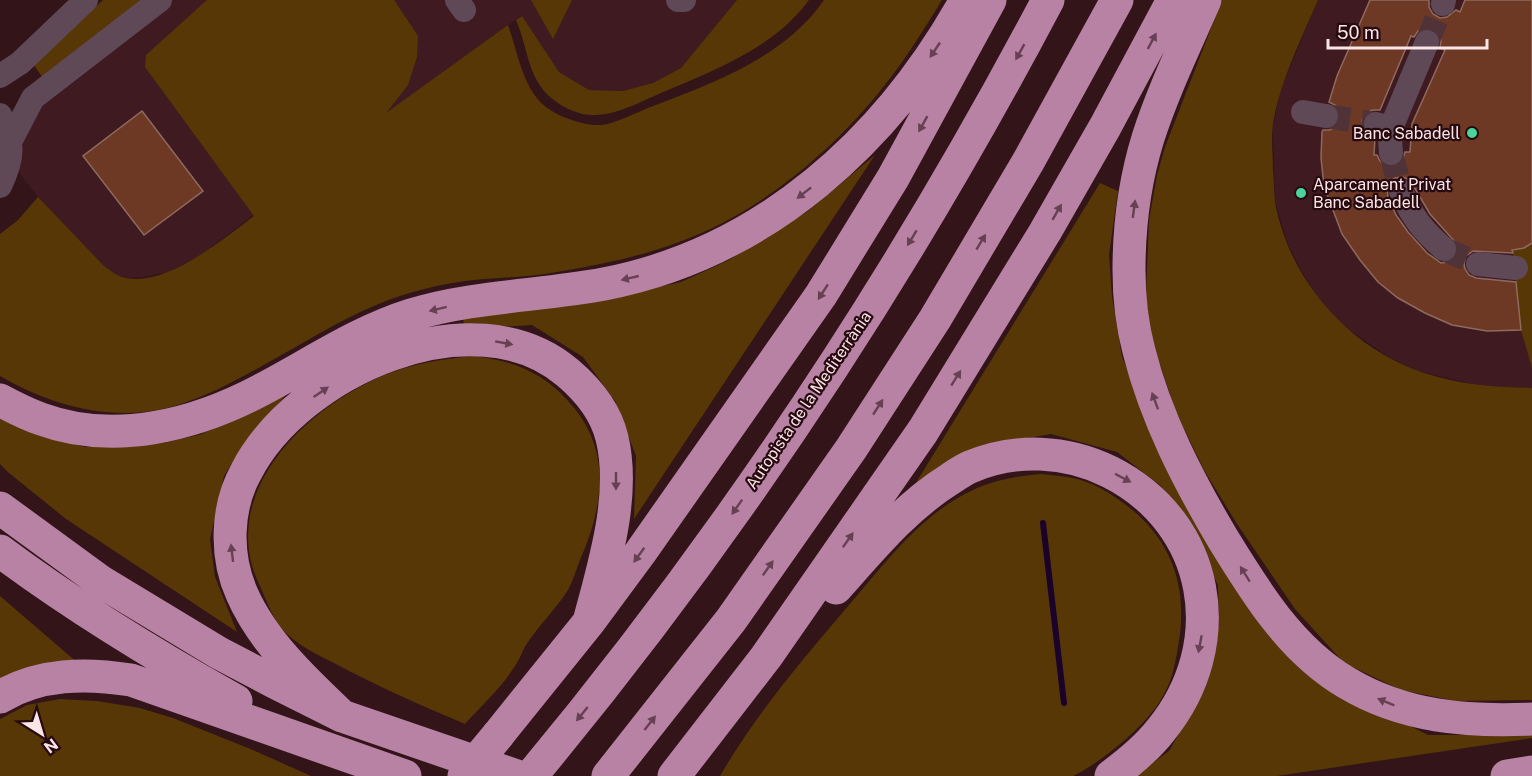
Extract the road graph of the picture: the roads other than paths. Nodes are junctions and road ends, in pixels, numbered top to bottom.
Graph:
1 (86, 0) edge
2 (160, 0) edge
3 (678, 0) edge
4 (684, 0) edge
5 (966, 0) edge
6 (990, 0) edge
7 (1048, 0) edge
8 (1117, 0) edge
9 (1173, 0) edge
10 (1204, 0) edge
11 (1427, 42) tunnel mouth
12 (0, 76) edge
13 (0, 115) edge
14 (10, 140) junction
15 (1391, 153) tunnel mouth
16 (0, 186) edge
17 (1401, 191) tunnel mouth
18 (1444, 249) tunnel mouth
19 (1484, 265) tunnel mouth
20 (1516, 268) dead end
21 (0, 400) edge
22 (0, 484) edge
23 (0, 508) edge
24 (0, 551) edge
25 (100, 581) junction
26 (589, 622) junction
27 (766, 657) junction
28 (0, 697) edge
29 (342, 716) junction
30 (1532, 719) edge
31 (316, 745) junction
32 (1532, 772) edge
33 (611, 773) edge
34 (405, 776) edge
35 (464, 776) edge
36 (517, 776) edge
37 (531, 776) edge
38 (674, 776) edge
39 (1111, 776) edge
40 (1507, 776) edge

1 - 12 street
2 - 14 street
3 - 4 street
5 -> 21 highway
6 -> 26 highway
7 -> 37 highway, Autopista de la Mediterrània
33 -> 8 highway
27 -> 9 highway
30 -> 10 highway
11 - 15 street
13 - 14 street
14 - 16 street
17 - 18 street
19 - 20 street
22 - 25 highway
23 - 25 highway
24 - 31 highway
25 - 29 highway
29 -> 26 highway
26 - 35 highway, bridge
27 - 38 highway
27 -> 39 highway
28 - 31 highway
29 - 36 highway
31 - 34 highway
32 - 40 highway

